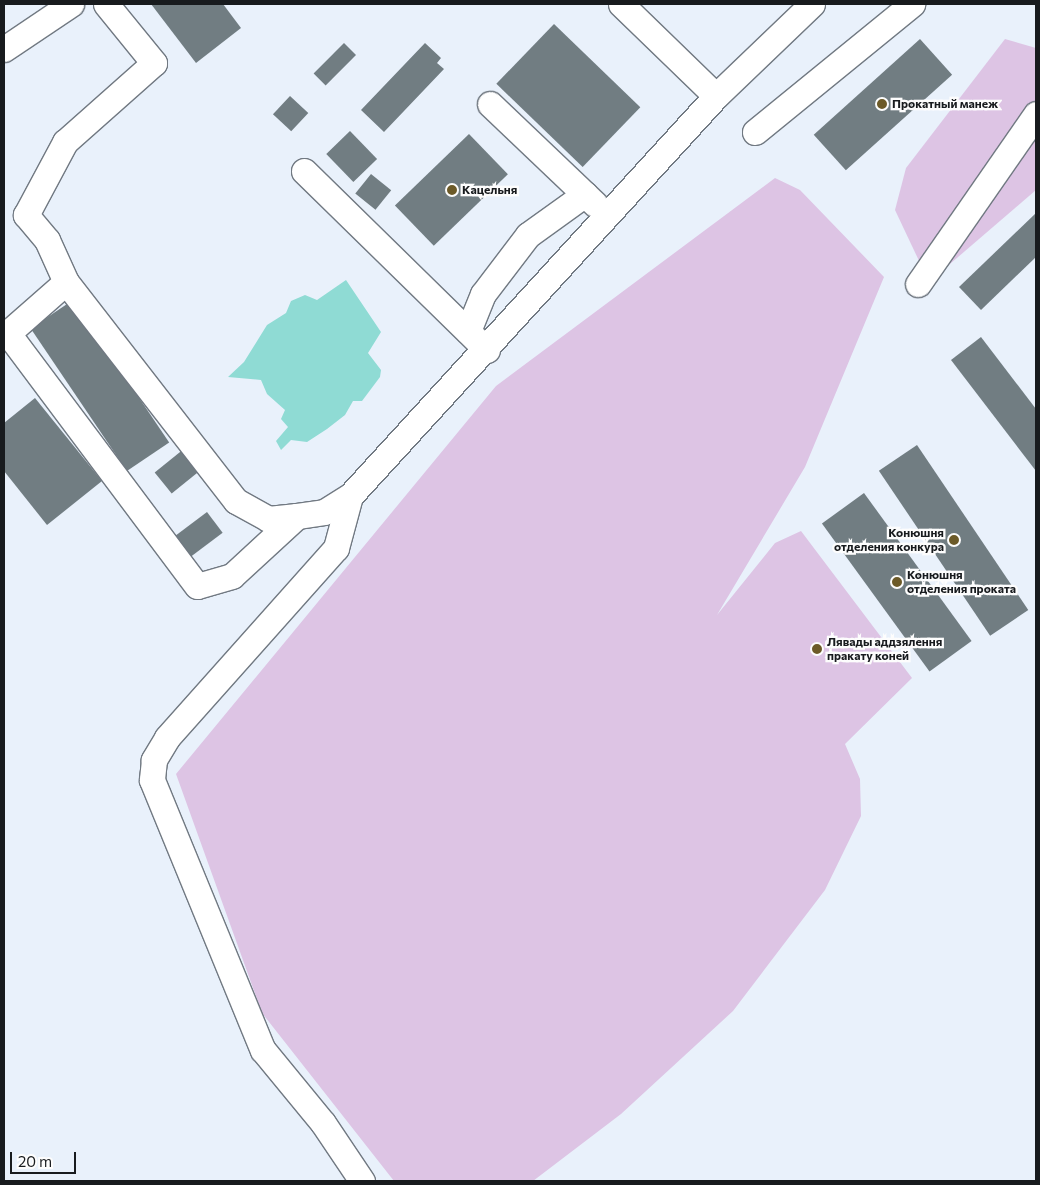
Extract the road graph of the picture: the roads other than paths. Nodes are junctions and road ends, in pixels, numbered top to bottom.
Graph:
1 (71, 4) edge
2 (106, 4) edge
3 (621, 4) edge
4 (812, 4) edge
5 (912, 4) edge
6 (4, 49) edge
7 (716, 96) junction
8 (490, 104) dead end
9 (1036, 114) edge
10 (755, 132) dead end
11 (304, 171) dead end
12 (585, 194) junction
13 (608, 216) junction
14 (66, 282) junction
15 (918, 284) dead end
16 (468, 331) junction
17 (487, 350) junction
18 (350, 496) junction
19 (296, 516) junction
20 (362, 1181) edge

1 - 6 street
2 - 14 street
3 - 7 street
4 - 7 street
5 - 10 street
7 - 13 street
8 - 12 street
9 - 15 street
11 - 16 street
12 - 13 street
12 - 16 street
13 - 17 street
14 - 19 street
14 - 19 street
16 - 17 street
17 - 18 street
18 - 19 street
18 - 20 street

